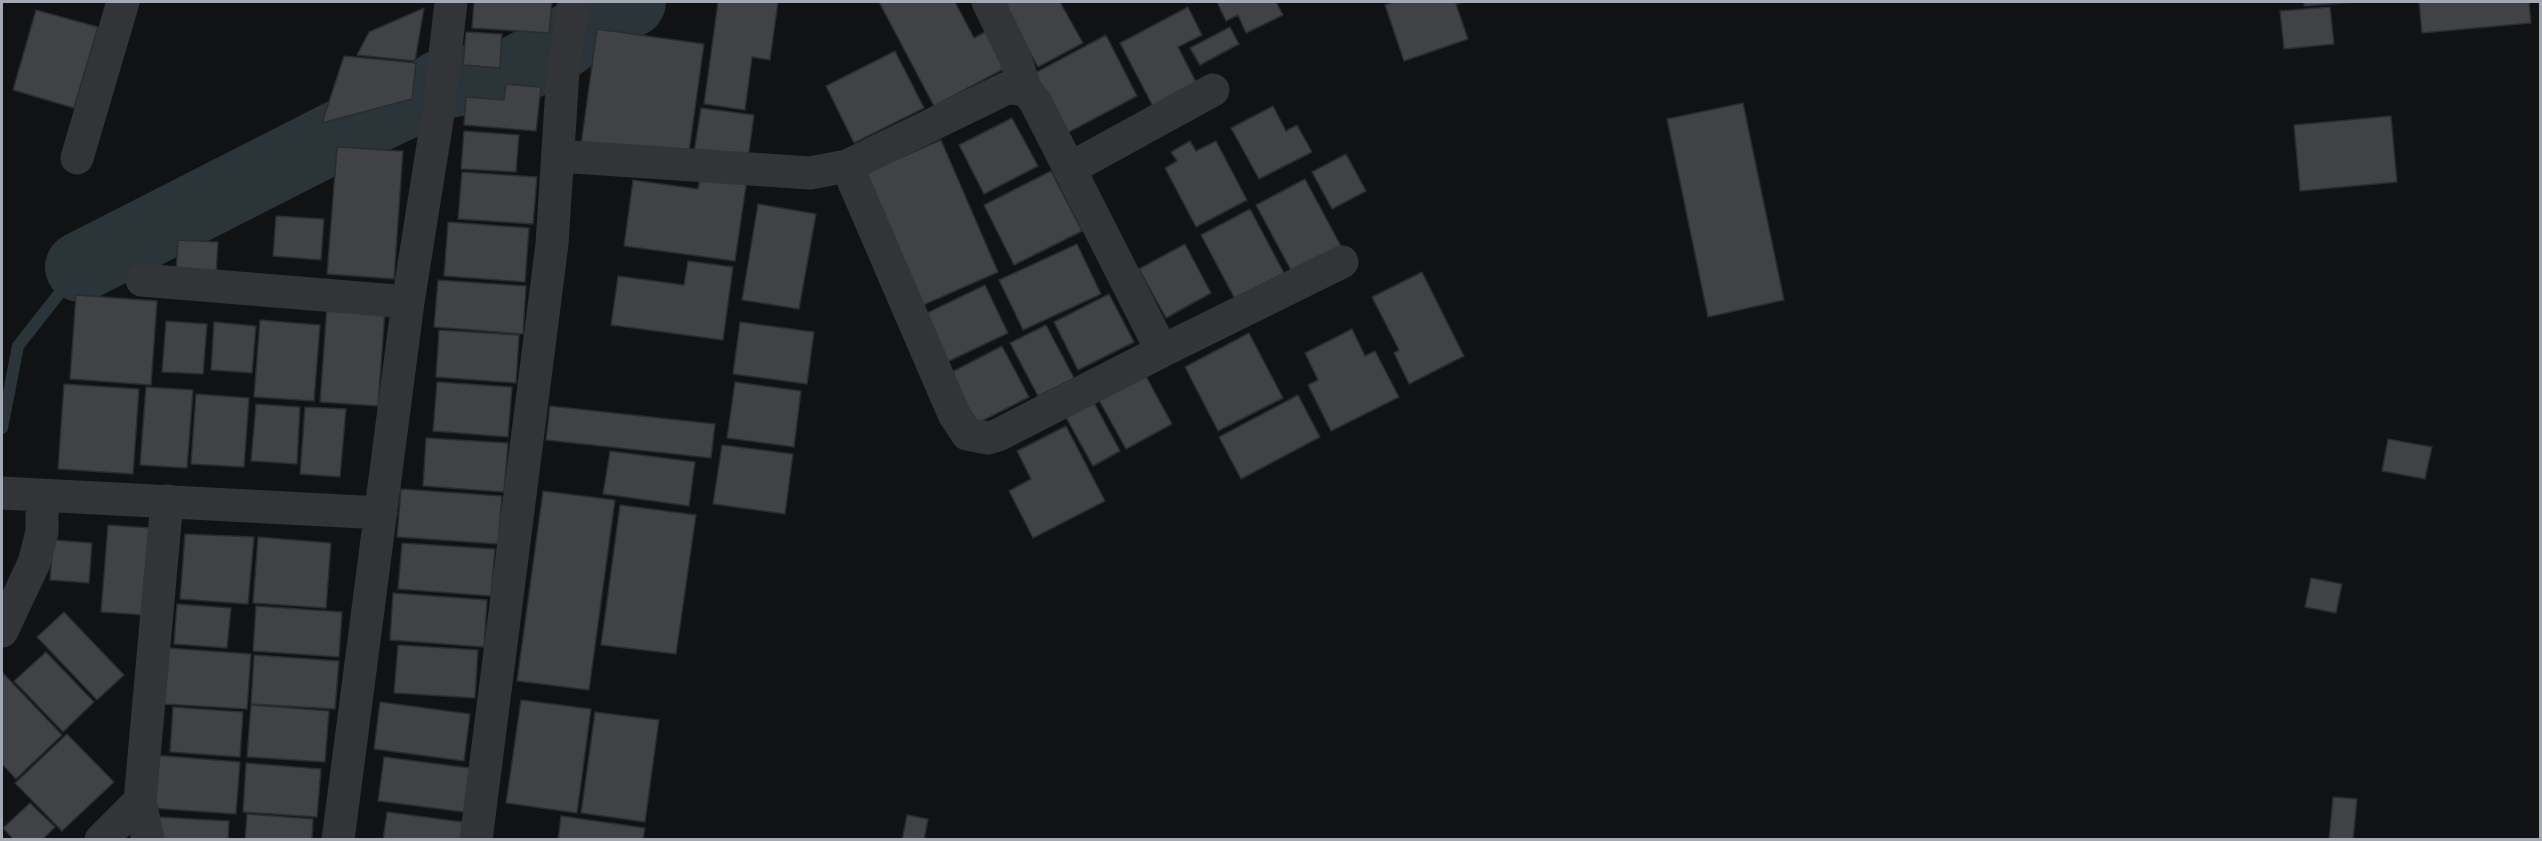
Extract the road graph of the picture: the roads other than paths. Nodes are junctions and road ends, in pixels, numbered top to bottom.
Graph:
1 (123, 2) edge
2 (450, 2) edge
3 (988, 2) edge
4 (573, 6) edge
5 (1025, 90) junction
6 (1213, 90) dead end
7 (559, 156) junction
8 (77, 158) dead end
9 (847, 166) junction
10 (1069, 169) junction
11 (1342, 262) dead end
12 (142, 280) dead end
13 (408, 302) junction
14 (1162, 351) junction
15 (24, 494) edge
16 (167, 501) junction
17 (381, 513) junction
18 (2, 631) edge
19 (140, 801) junction
20 (101, 840) edge
21 (148, 840) edge
22 (338, 840) edge
23 (476, 840) edge

1 - 8 street
2 - 13 street
3 - 5 street
4 - 7 street
5 - 9 street
5 - 10 street
6 - 10 street
7 - 9 street
7 - 23 street
9 - 14 street
10 - 14 street
11 - 14 street
12 - 13 street
13 - 17 street
15 - 16 street
15 - 18 street
16 - 17 street
16 - 19 street
17 - 22 street
19 - 20 street
19 - 21 street

